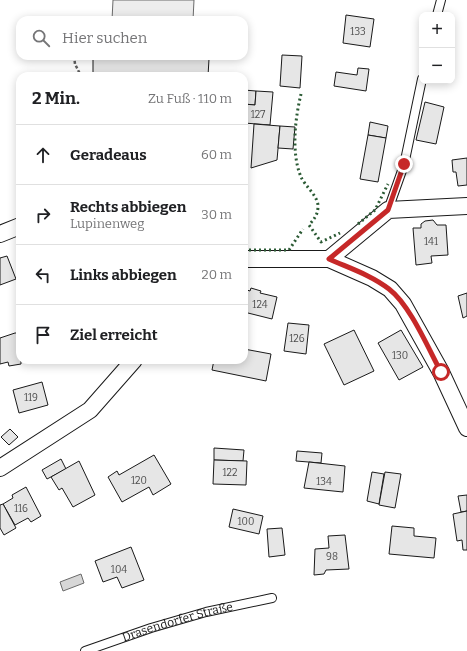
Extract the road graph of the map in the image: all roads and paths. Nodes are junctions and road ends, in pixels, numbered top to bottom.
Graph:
1 (441, 0) edge
2 (438, 12) edge
3 (74, 60) edge
4 (79, 72) edge
5 (421, 84) edge
6 (467, 206) edge
7 (388, 210) junction
8 (16, 228) edge
9 (0, 234) edge
10 (248, 259) edge
11 (329, 259) junction
12 (130, 364) edge
13 (467, 428) edge
14 (0, 468) edge
15 (272, 598) dead end
16 (85, 651) edge

1 - 2 lane
3 - 4 path
5 - 7 lane
6 - 7 street
7 - 11 street
8 - 9 street
10 - 11 street
11 - 13 street
12 - 14 street
15 - 16 lane, Drasendorfer Straße

